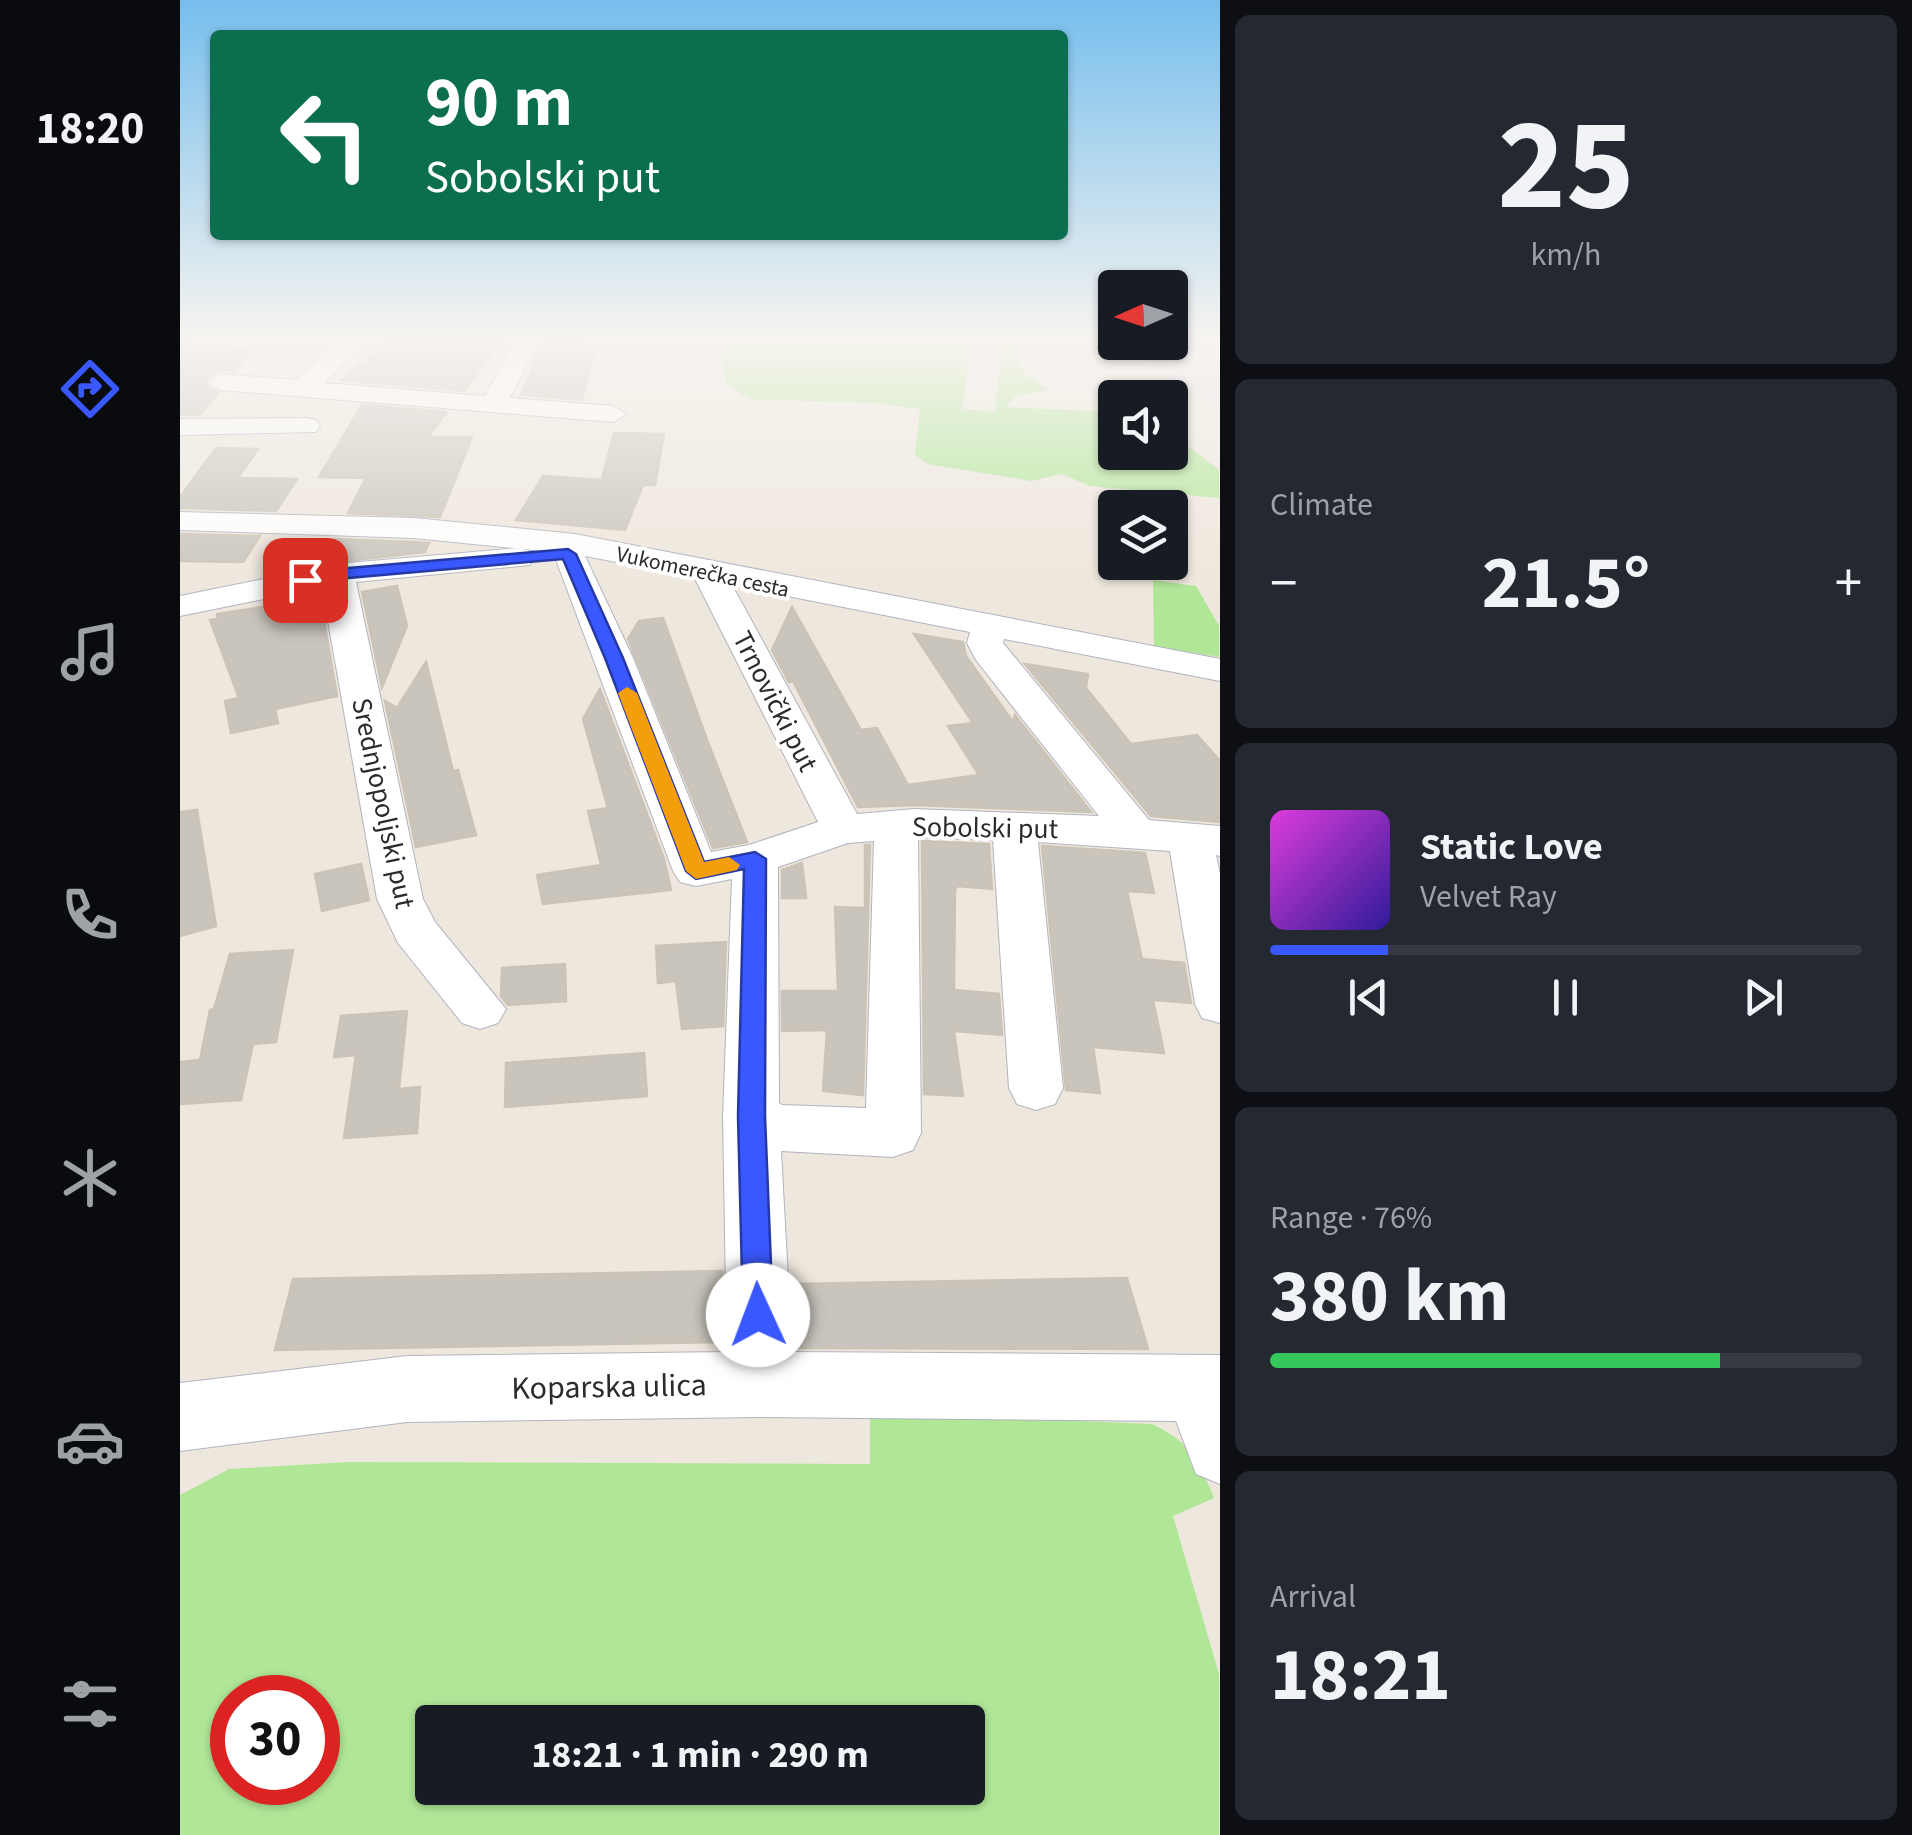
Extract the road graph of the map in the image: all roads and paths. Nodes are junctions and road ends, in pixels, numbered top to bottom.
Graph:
1 (306, 426) dead end
2 (180, 427) edge
3 (180, 521) edge
4 (572, 549) junction
5 (709, 573) junction
6 (337, 574) junction
7 (189, 599) edge
8 (989, 628) junction
9 (1220, 670) edge
10 (896, 825) junction
11 (1014, 825) junction
12 (842, 829) junction
13 (1135, 832) junction
14 (1205, 839) edge
15 (755, 859) junction
16 (1220, 1004) edge
17 (480, 1010) dead end
18 (1036, 1088) dead end
19 (751, 1116) junction
20 (761, 1384) junction
21 (1209, 1387) edge
22 (180, 1416) edge
23 (1220, 1450) edge

1 - 2 street
3 - 4 street, Vukomerečka cesta
4 - 5 street, Vukomerečka cesta
4 - 6 street
4 - 15 street, Sobolski put
5 - 8 street, Vukomerečka cesta
5 - 12 street, Trnovički put
6 - 7 street
6 - 17 street, Srednjopoljski put
8 - 9 street, Vukomerečka cesta
8 - 13 street
10 - 11 street, Sobolski put
10 - 12 street, Sobolski put
10 - 19 street
11 - 13 street, Sobolski put
11 - 18 street
12 - 15 street, Sobolski put
13 - 14 street, Sobolski put
14 - 16 street
15 - 19 street
19 - 20 street
20 - 21 street, Koparska ulica
20 - 22 street, Koparska ulica
21 - 23 street

